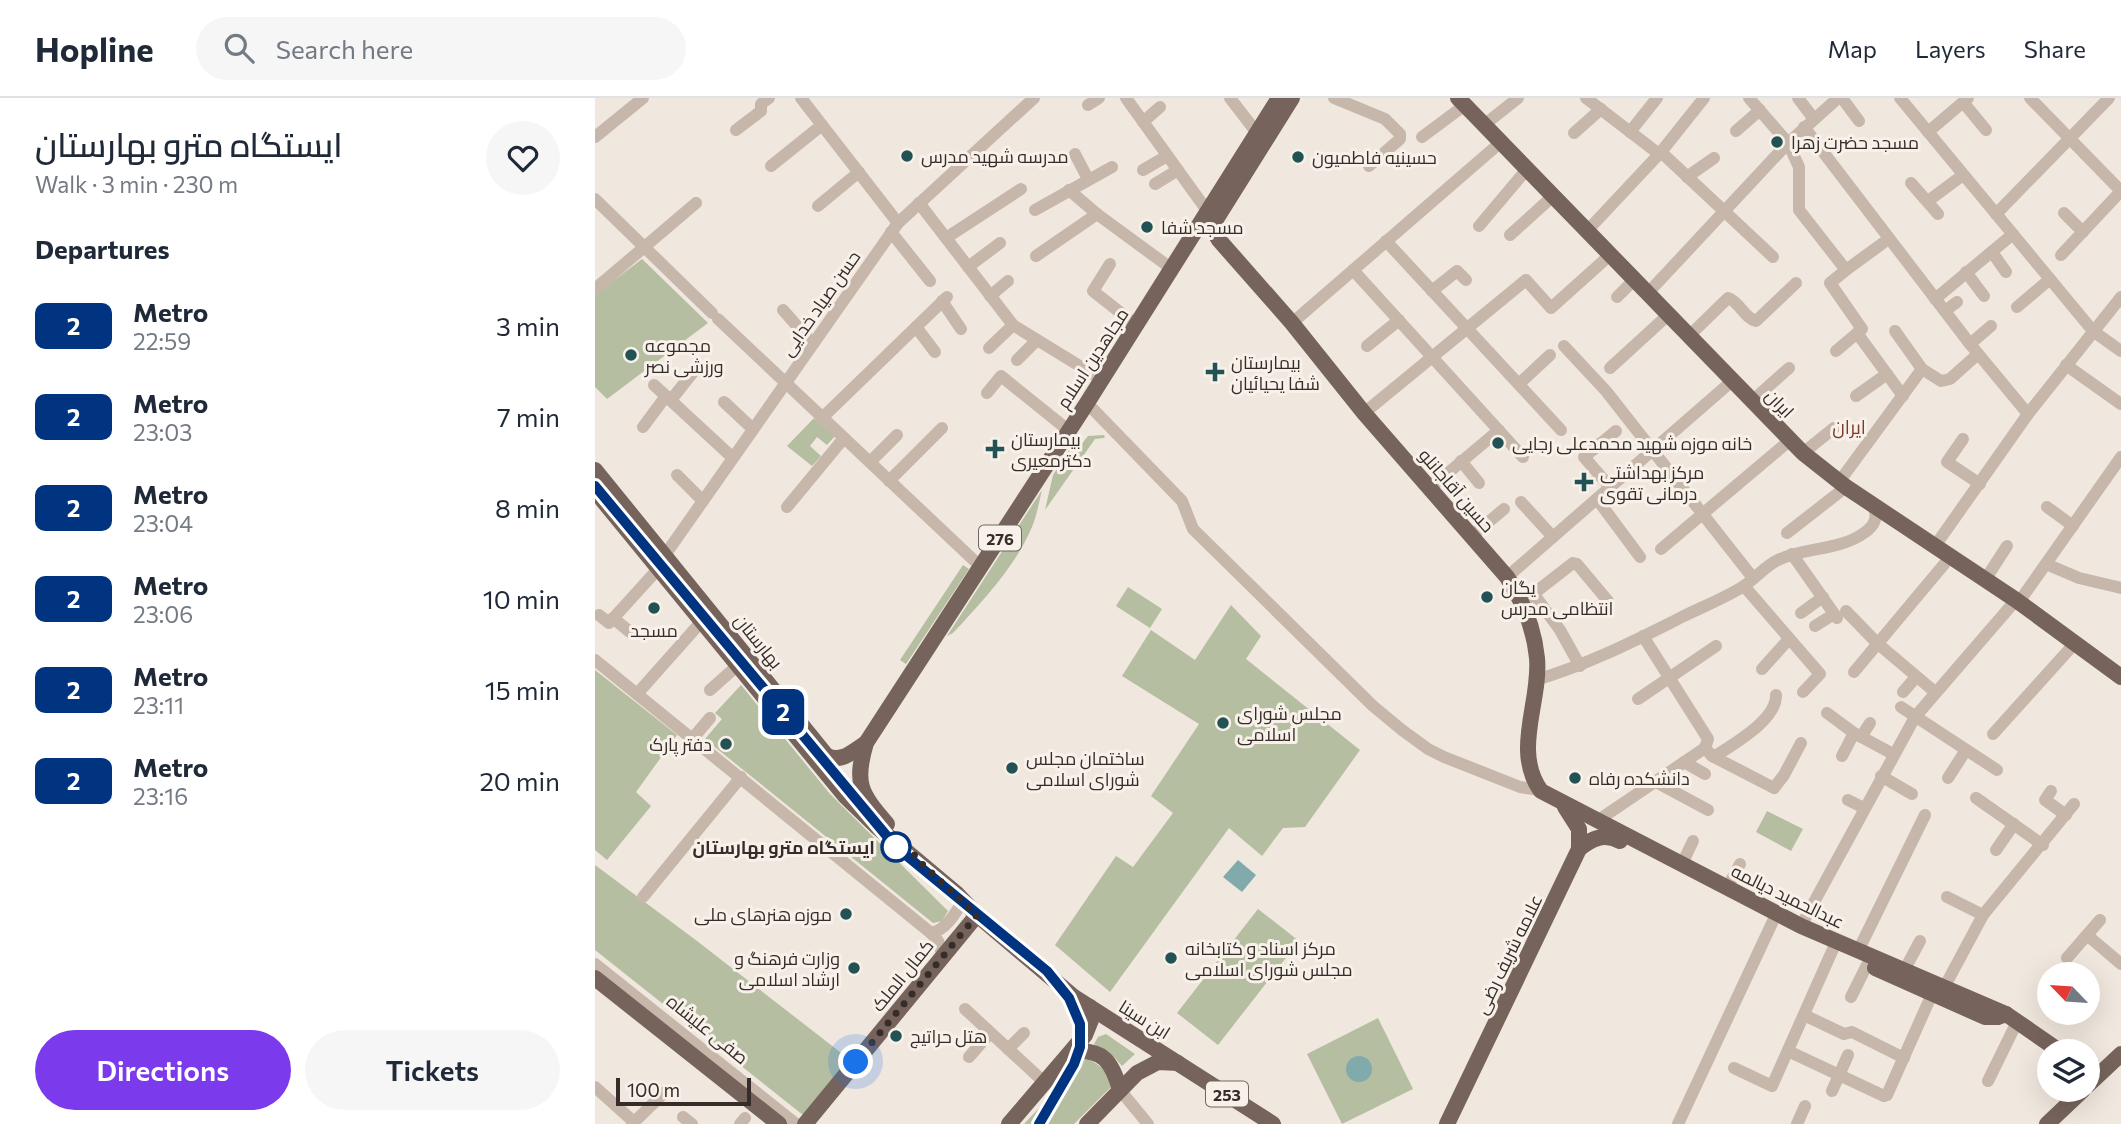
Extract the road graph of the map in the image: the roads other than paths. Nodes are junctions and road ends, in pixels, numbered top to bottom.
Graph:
1 (643, 98) edge
2 (769, 98) edge
3 (801, 98) edge
4 (1034, 98) edge
5 (1126, 98) edge
6 (1230, 98) edge
7 (1279, 98) edge
8 (1292, 98) edge
9 (1333, 98) edge
10 (1518, 98) edge
11 (1586, 98) edge
12 (1657, 98) edge
13 (1704, 98) edge
14 (1749, 98) edge
15 (1798, 98) edge
16 (1840, 98) edge
17 (1900, 98) edge
18 (2031, 98) edge
19 (2109, 98) edge
20 (1965, 100) edge
21 (1461, 102) edge
22 (1160, 107) dead end
23 (1601, 109) junction
24 (1760, 110) junction
25 (1859, 121) dead end
26 (1143, 122) junction
27 (1809, 123) junction
28 (823, 125) junction
29 (1484, 125) junction
30 (597, 130) edge
31 (736, 130) dead end
32 (1986, 130) dead end
33 (1736, 131) dead end
34 (1630, 132) junction
35 (1928, 132) junction
36 (1257, 133) junction
37 (1574, 133) dead end
38 (1422, 138) dead end
39 (2070, 139) junction
40 (1500, 142) junction
41 (1788, 143) junction
42 (1660, 153) junction
43 (1075, 154) dead end
44 (1167, 156) junction
45 (1714, 158) dead end
46 (771, 166) dead end
47 (1369, 166) dead end
48 (1112, 167) dead end
49 (1527, 169) junction
50 (1143, 170) dead end
51 (1178, 170) junction
52 (859, 173) junction
53 (1963, 174) junction
54 (1687, 177) junction
55 (1088, 179) junction
56 (1911, 183) dead end
57 (1155, 184) dead end
58 (1021, 189) dead end
59 (1069, 190) junction
60 (2121, 191) edge
61 (1553, 196) junction
62 (595, 199) edge
63 (1928, 201) junction
64 (696, 203) dead end
65 (919, 203) junction
66 (818, 206) dead end
67 (1035, 210) dead end
68 (1724, 212) junction
69 (2064, 213) dead end
70 (1097, 214) junction
71 (1938, 214) dead end
72 (1996, 214) junction
73 (1211, 217) junction
74 (1479, 226) dead end
75 (895, 227) junction
76 (1587, 231) junction
77 (2083, 232) junction
78 (2013, 234) junction
79 (1510, 235) dead end
80 (946, 238) junction
81 (1219, 240) junction
82 (1386, 241) junction
83 (1000, 243) dead end
84 (1883, 243) dead end
85 (645, 247) junction
86 (1991, 252) junction
87 (1610, 255) junction
88 (2061, 255) dead end
89 (1036, 256) dead end
90 (1773, 257) dead end
91 (1110, 264) dead end
92 (968, 267) junction
93 (1172, 269) junction
94 (1353, 270) junction
95 (1846, 270) junction
96 (1966, 272) junction
97 (2006, 272) dead end
98 (2050, 279) junction
99 (1466, 280) dead end
100 (1635, 280) junction
101 (930, 281) dead end
102 (1008, 281) dead end
103 (1797, 282) dead end
104 (595, 289) edge
105 (1433, 291) junction
106 (1647, 294) junction
107 (990, 296) junction
108 (1984, 296) dead end
109 (1617, 297) dead end
110 (2121, 298) edge
111 (1935, 299) junction
112 (1957, 302) dead end
113 (2017, 307) dead end
114 (783, 310) dead end
115 (1945, 312) junction
116 (1668, 315) junction
117 (1399, 320) junction
118 (1291, 323) junction
119 (1013, 325) junction
120 (1136, 325) junction
121 (916, 327) junction
122 (1991, 327) dead end
123 (961, 329) dead end
124 (1468, 329) junction
125 (1895, 331) dead end
126 (2093, 331) junction
127 (1857, 333) junction
128 (1689, 336) junction
129 (1037, 340) junction
130 (813, 344) junction
131 (1367, 346) dead end
132 (1564, 346) dead end
133 (989, 348) dead end
134 (1974, 349) junction
135 (1836, 351) dead end
136 (935, 352) dead end
137 (2121, 352) edge
138 (1550, 355) dead end
139 (1433, 358) junction
140 (1017, 360) dead end
141 (2066, 365) junction
142 (1610, 368) dead end
143 (1789, 368) dead end
144 (1923, 369) junction
145 (694, 371) dead end
146 (1887, 374) junction
147 (1101, 379) junction
148 (1732, 381) junction
149 (785, 382) junction
150 (1519, 384) junction
151 (654, 385) dead end
152 (987, 393) dead end
153 (1856, 396) dead end
154 (1903, 396) junction
155 (669, 398) junction
156 (1752, 401) junction
157 (724, 402) dead end
158 (1087, 403) junction
159 (2121, 404) edge
160 (1364, 413) junction
161 (2028, 414) junction
162 (822, 418) junction
163 (643, 427) dead end
164 (942, 428) dead end
165 (1835, 428) dead end
166 (753, 429) junction
167 (1068, 430) junction
168 (1499, 430) junction
169 (1561, 430) dead end
170 (1616, 431) dead end
171 (897, 435) dead end
172 (844, 438) junction
173 (1963, 439) dead end
174 (1789, 441) junction
175 (1653, 450) junction
176 (1803, 453) junction
177 (1523, 457) dead end
178 (2121, 457) edge
179 (733, 458) junction
180 (1461, 461) junction
181 (870, 462) junction
182 (595, 470) edge
183 (677, 475) dead end
184 (889, 481) junction
185 (1479, 483) dead end
186 (1980, 484) junction
187 (1842, 485) junction
188 (1611, 487) junction
189 (1429, 489) junction
190 (596, 493) edge
191 (1597, 499) junction
192 (703, 501) junction
193 (1521, 502) dead end
194 (787, 507) dead end
195 (1874, 507) junction
196 (2047, 507) dead end
197 (1504, 509) dead end
198 (1703, 514) junction
199 (2073, 526) junction
200 (1787, 533) dead end
201 (1472, 536) junction
202 (1553, 537) junction
203 (1935, 546) junction
204 (2007, 546) dead end
205 (1661, 549) dead end
206 (1792, 554) junction
207 (1951, 556) junction
208 (1640, 557) dead end
209 (662, 562) junction
210 (2046, 564) junction
211 (981, 567) junction
212 (1507, 576) junction
213 (1985, 580) junction
214 (1749, 582) junction
215 (2121, 588) edge
216 (1528, 597) junction
217 (1823, 597) junction
218 (1608, 601) dead end
219 (2017, 601) junction
220 (1801, 613) dead end
221 (1839, 614) junction
222 (599, 615) dead end
223 (613, 618) junction
224 (701, 622) junction
225 (1815, 626) dead end
226 (629, 632) dead end
227 (1643, 636) junction
228 (1788, 639) junction
229 (1877, 643) junction
230 (2075, 643) junction
231 (1716, 646) dead end
232 (595, 660) edge
233 (737, 666) junction
234 (1580, 666) junction
235 (1762, 668) dead end
236 (1854, 672) dead end
237 (1916, 677) junction
238 (2121, 677) edge
239 (1670, 678) junction
240 (1536, 680) junction
241 (710, 690) dead end
242 (1803, 692) dead end
243 (1903, 692) dead end
244 (1935, 692) junction
245 (637, 694) junction
246 (1776, 695) dead end
247 (1638, 699) dead end
248 (1901, 707) dead end
249 (1827, 713) dead end
250 (1915, 717) junction
251 (710, 718) dead end
252 (1870, 723) dead end
253 (1993, 734) dead end
254 (1857, 735) junction
255 (693, 738) junction
256 (866, 743) junction
257 (1801, 743) dead end
258 (1966, 750) junction
259 (1709, 752) junction
260 (1893, 754) junction
261 (1842, 756) dead end
262 (1683, 762) junction
263 (1997, 770) dead end
264 (1705, 774) dead end
265 (1881, 776) junction
266 (741, 777) junction
267 (1948, 778) dead end
268 (1654, 782) junction
269 (1540, 790) junction
270 (2051, 791) dead end
271 (1912, 794) dead end
272 (1976, 798) dead end
273 (1848, 800) dead end
274 (1560, 801) junction
275 (2074, 804) dead end
276 (1864, 808) junction
277 (1708, 810) dead end
278 (1925, 815) dead end
279 (2066, 815) junction
280 (2014, 824) junction
281 (1598, 829) junction
282 (1693, 841) dead end
283 (2043, 845) junction
284 (1579, 849) junction
285 (1996, 850) dead end
286 (921, 863) junction
287 (1682, 864) junction
288 (1740, 864) dead end
289 (1727, 888) junction
290 (643, 897) dead end
291 (1947, 897) dead end
292 (963, 900) junction
293 (977, 915) junction
294 (1983, 915) junction
295 (2100, 920) dead end
296 (1773, 921) junction
297 (1801, 926) junction
298 (931, 933) junction
299 (2087, 935) junction
300 (1920, 940) dead end
301 (1833, 949) junction
302 (943, 956) junction
303 (1863, 958) junction
304 (2067, 958) dead end
305 (595, 964) edge
306 (2121, 964) edge
307 (1905, 969) junction
308 (595, 978) edge
309 (1939, 990) junction
310 (1851, 997) dead end
311 (1090, 1007) junction
312 (965, 1009) dead end
313 (1804, 1015) junction
314 (2012, 1017) junction
315 (990, 1032) junction
316 (1024, 1033) dead end
317 (2043, 1039) edge
318 (1008, 1049) junction
319 (1072, 1051) junction
320 (1788, 1051) junction
321 (2121, 1054) edge
322 (1848, 1055) dead end
323 (969, 1056) dead end
324 (1904, 1058) junction
325 (1180, 1063) junction
326 (1734, 1068) dead end
327 (2100, 1071) edge
328 (1839, 1074) junction
329 (1988, 1082) dead end
330 (1045, 1083) junction
331 (595, 1087) edge
332 (1120, 1090) junction
333 (1832, 1091) dead end
334 (665, 1092) dead end
335 (2070, 1102) edge
336 (1805, 1105) dead end
337 (633, 1123) edge
338 (779, 1124) edge
339 (796, 1124) edge
340 (805, 1124) edge
341 (1009, 1124) edge
342 (1087, 1124) edge
343 (1148, 1124) edge
344 (1273, 1124) edge
345 (1447, 1124) edge
346 (1678, 1124) edge
347 (1797, 1124) edge
348 (2047, 1124) edge

1 - 30 street
2 - 31 street
3 - 28 street
4 - 65 street, حسن صیاد خدایی
5 - 26 street
6 - 36 street
7 - 36 main road, مجاهدین اسلام / 276
8 - 73 main road, مجاهدین اسلام / 276
9 - 47 street
10 - 29 street
11 - 23 street
12 - 34 street
13 - 42 street
14 - 24 street
15 - 27 street
16 - 25 street
16 - 27 street
17 - 35 street
18 - 39 street
19 - 39 street
20 - 32 street
20 - 35 street
21 - 29 main road, ایران
21 - 38 street
22 - 26 street
23 - 34 street
23 - 37 street
24 - 33 street
24 - 41 street
26 - 44 street
27 - 41 street
27 - 111 street
28 - 46 street
28 - 52 street
29 - 40 main road, ایران
34 - 42 street
35 - 53 street
36 - 73 main road, مجاهدین اسلام / 276
39 - 60 street
39 - 72 street
40 - 49 main road, ایران
40 - 82 street
41 - 68 street
41 - 95 street
42 - 54 street
42 - 76 street
43 - 55 street
44 - 50 street
44 - 51 street
45 - 54 street
48 - 55 street
49 - 61 main road, ایران
49 - 74 street
51 - 57 street
51 - 73 street
52 - 66 street
52 - 75 street
53 - 63 street
53 - 72 street
54 - 68 street
55 - 59 street
56 - 63 street
58 - 80 street
59 - 67 street
59 - 70 street
60 - 77 street
61 - 76 main road, ایران
61 - 79 street
62 - 85 street
63 - 71 street
64 - 85 street
65 - 75 street, حسن صیاد خدایی
65 - 80 street
68 - 90 street
68 - 106 street
69 - 77 street
70 - 89 street
70 - 93 street
72 - 78 street
73 - 81 main road
73 - 93 main road, مجاهدین اسلام / 276
75 - 101 street
75 - 130 street, حسن صیاد خدایی
76 - 87 main road, ایران
77 - 88 street
78 - 86 street
78 - 98 street
80 - 92 street
81 - 93 main road
81 - 118 main road, حسین آقاجانلو
82 - 94 street
82 - 105 street
83 - 92 street
84 - 95 street
85 - 104 street
85 - 149 street
86 - 96 street
86 - 97 street
87 - 100 main road, ایران
87 - 124 street
91 - 120 street
92 - 107 street
93 - 120 main road, مجاهدین اسلام / 276
94 - 117 street
94 - 118 street
95 - 127 street
96 - 108 street
96 - 111 street
98 - 113 street
98 - 126 street
99 - 105 street
100 - 106 main road, ایران
100 - 109 street
102 - 107 street
103 - 128 street
105 - 124 street
106 - 116 main road, ایران
107 - 119 street
110 - 126 street
111 - 115 street
112 - 115 street
114 - 130 street
115 - 134 street
116 - 128 main road, ایران
116 - 142 street
117 - 131 street
117 - 139 street
118 - 160 main road, حسین آقاجانلو
119 - 129 street
119 - 133 street
120 - 147 main road, مجاهدین اسلام / 276
121 - 123 street
121 - 136 street
121 - 162 street
122 - 134 street
124 - 139 street
124 - 150 street
125 - 144 street
126 - 137 street
126 - 141 street
127 - 135 street
127 - 146 street
128 - 148 main road, ایران
129 - 140 street
129 - 147 street
130 - 149 street, حسن صیاد خدایی
132 - 175 street
134 - 144 street
134 - 161 street
138 - 150 street
139 - 160 street
139 - 168 street
141 - 159 street
141 - 161 street
143 - 156 street
144 - 154 street
145 - 155 street
146 - 153 street
146 - 154 street
147 - 158 main road, مجاهدین اسلام / 276
148 - 156 main road, ایران
148 - 175 street
149 - 162 street
149 - 166 street, حسن صیاد خدایی
150 - 169 street
151 - 155 street
152 - 167 street
154 - 187 street
155 - 163 street
155 - 179 street
156 - 174 main road, ایران
157 - 166 street
158 - 167 main road, مجاهدین اسلام / 276
158 - 269 street
160 - 189 main road, حسین آقاجانلو
161 - 186 street
162 - 172 street
164 - 184 street
165 - 176 street
166 - 179 street, حسن صیاد خدایی
167 - 211 main road, مجاهدین اسلام / 276
168 - 177 street
168 - 180 street
170 - 188 street
171 - 181 street
172 - 181 street
172 - 194 street
173 - 186 street
174 - 176 main road, ایران
174 - 198 street
175 - 188 street
175 - 198 street
176 - 187 main road, ایران
178 - 199 street
179 - 192 street, حسن صیاد خدایی
180 - 185 street
180 - 189 street
181 - 184 street
182 - 209 main road, بهارستان
183 - 192 street
184 - 211 street
186 - 203 street
187 - 195 main road, ایران
187 - 200 street
188 - 191 street
189 - 201 main road, حسین آقاجانلو
190 - 209 main road, بهارستان
191 - 202 street
191 - 208 street
192 - 209 street, حسن صیاد خدایی
193 - 202 street
195 - 203 main road, ایران
195 - 206 street
196 - 199 street
197 - 201 street
198 - 205 street
198 - 214 street
199 - 210 street
201 - 212 main road, حسین آقاجانلو
202 - 212 street
203 - 207 main road, ایران
204 - 213 street
206 - 214 street
206 - 217 street
207 - 213 main road, ایران
207 - 229 street
209 - 223 street, حسن صیاد خدایی
209 - 224 main road, بهارستان
209 - 256 main road, بهارستان
210 - 215 street
210 - 219 street
211 - 256 main road, مجاهدین اسلام / 276
212 - 216 main road, حسین آقاجانلو
213 - 219 main road, ایران
214 - 227 street
214 - 228 street
216 - 218 street
216 - 234 street
216 - 240 main road, حسین آقاجانلو
217 - 220 street
217 - 221 street
219 - 230 main road, ایران
219 - 244 street
221 - 225 street
221 - 229 street
222 - 223 street
223 - 226 street
224 - 233 main road, بهارستان
224 - 245 street
227 - 234 street
227 - 239 street
228 - 235 street
228 - 242 street
229 - 236 street
229 - 237 street
230 - 238 main road, ایران
230 - 253 street
231 - 239 street
232 - 245 street
233 - 241 street
233 - 286 main road, بهارستان
234 - 240 street
237 - 243 street
237 - 244 street
239 - 247 street
239 - 259 street
240 - 269 main road, حسین آقاجانلو
244 - 250 street
245 - 255 street
246 - 259 street
248 - 250 street
249 - 254 street
250 - 258 street
250 - 260 street
251 - 255 street
252 - 254 street
254 - 260 street
254 - 261 street
255 - 266 street
256 - 286 main road, بهارستان
257 - 259 street
258 - 263 street
258 - 267 street
259 - 262 street
260 - 265 street
262 - 264 street
262 - 268 street
265 - 271 street
265 - 276 street
266 - 290 street
266 - 298 street
268 - 277 street
268 - 281 street
269 - 274 main road
270 - 279 street
272 - 280 street
273 - 276 street
274 - 281 main road, عبدالحمید دیالمه
274 - 284 main road
275 - 279 street
276 - 297 street
278 - 303 street
279 - 283 street
280 - 283 street
280 - 285 street
281 - 284 main road
281 - 287 main road, عبدالحمید دیالمه
281 - 296 main road, عبدالحمید دیالمه
282 - 287 street
283 - 294 street
284 - 345 main road, علامه شریف رضی
286 - 292 main road, بهارستان
287 - 289 main road, عبدالحمید دیالمه
288 - 289 street
289 - 297 main road, عبدالحمید دیالمه
291 - 294 street
292 - 293 main road, بهارستان
292 - 298 street
293 - 302 main road, کمال الملک
293 - 311 main road, بهارستان
294 - 309 street
295 - 299 street
296 - 301 main road, عبدالحمید دیالمه
296 - 346 street
297 - 303 main road, عبدالحمید دیالمه
298 - 302 street
299 - 304 street
299 - 306 street
300 - 307 street
301 - 303 main road, عبدالحمید دیالمه
301 - 313 street
302 - 340 main road, کمال الملک
303 - 307 main road, عبدالحمید دیالمه
303 - 309 main road, عبدالحمید دیالمه
303 - 310 street
305 - 339 street, صفی علیشاه
307 - 309 main road, عبدالحمید دیالمه
308 - 338 main road, صفی علیشاه
309 - 314 main road, عبدالحمید دیالمه
309 - 324 street
311 - 319 main road
311 - 325 main road, ابن سینا
312 - 315 street
313 - 320 street
313 - 324 street
314 - 317 main road, عبدالحمید دیالمه
314 - 329 street
315 - 318 street
315 - 323 street
316 - 318 street
318 - 330 street
319 - 330 main road
319 - 332 main road
320 - 326 street
320 - 328 street
321 - 327 main road
322 - 328 street
324 - 328 street
325 - 332 main road
325 - 344 main road, 253
328 - 333 street
330 - 341 main road
331 - 337 street
332 - 342 main road
332 - 343 street
334 - 337 street
335 - 348 main road
336 - 347 street

